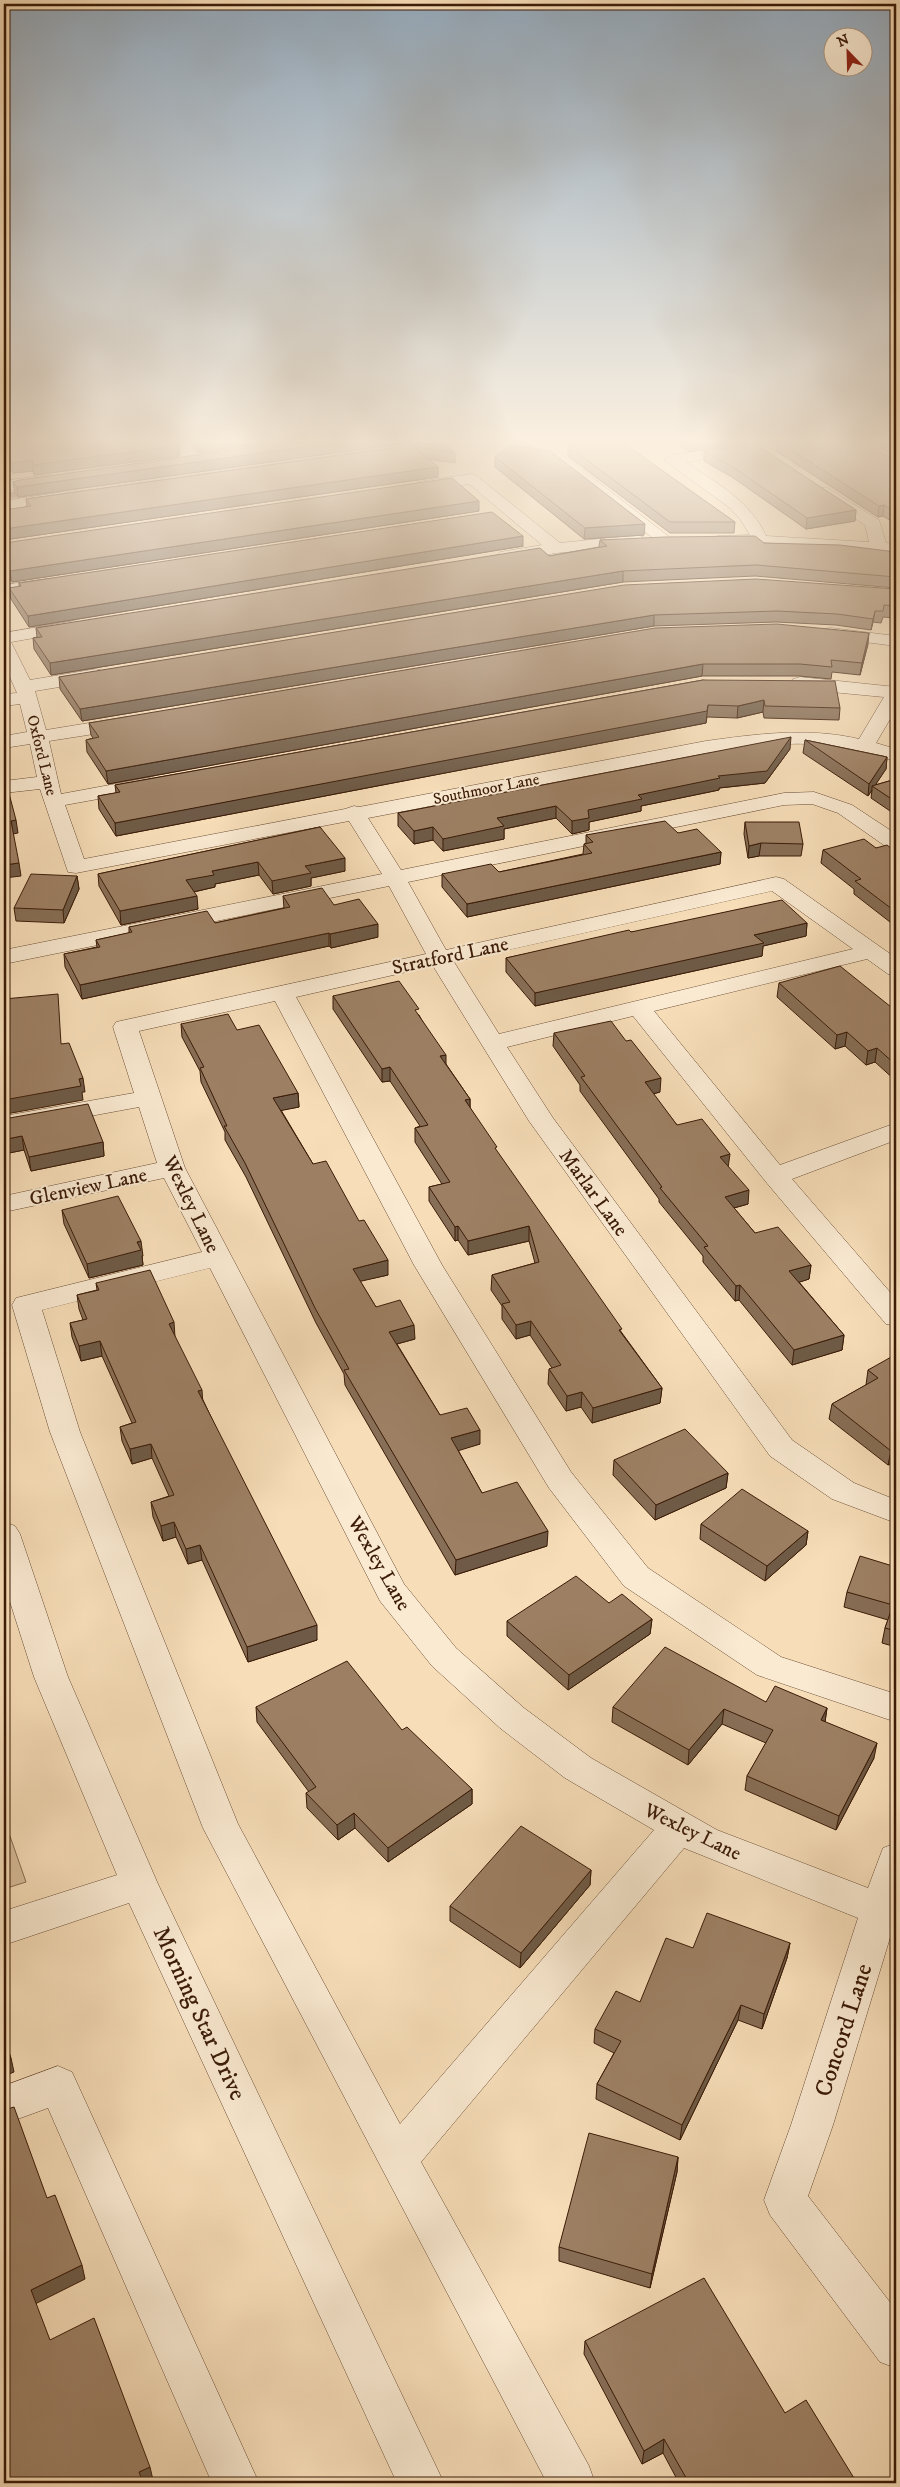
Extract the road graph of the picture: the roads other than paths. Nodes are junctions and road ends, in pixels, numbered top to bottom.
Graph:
1 (505, 556) edge
2 (487, 559) edge
3 (63, 581) edge
4 (4, 590) edge
5 (93, 623) edge
6 (811, 631) edge
7 (4, 638) edge
8 (896, 640) edge
9 (4, 646) edge
10 (112, 672) edge
11 (785, 682) edge
12 (26, 692) junction
13 (896, 693) edge
14 (4, 700) edge
15 (146, 719) edge
16 (39, 738) junction
17 (4, 742) edge
18 (866, 746) junction
19 (896, 755) edge
20 (172, 780) edge
21 (4, 787) edge
22 (51, 792) junction
23 (354, 812) junction
24 (896, 843) edge
25 (76, 867) joint
26 (395, 878) junction
27 (873, 951) junction
28 (4, 957) edge
29 (439, 957) junction
30 (896, 969) edge
31 (282, 992) junction
32 (639, 1008) junction
33 (125, 1027) joint
34 (492, 1043) junction
35 (149, 1098) junction
36 (4, 1124) edge
37 (896, 1131) edge
38 (172, 1168) junction
39 (775, 1176) junction
40 (4, 1204) edge
41 (218, 1257) junction
42 (896, 1317) edge
43 (896, 1512) edge
44 (4, 1534) edge
45 (896, 1708) edge
46 (679, 1827) junction
47 (896, 1859) edge
48 (139, 1884) junction
49 (881, 1910) junction
50 (4, 1928) edge
51 (4, 2105) edge
52 (397, 2159) junction
53 (896, 2346) edge
54 (236, 2483) edge
55 (421, 2483) edge
56 (572, 2483) edge

1 - 2 street
3 - 4 street
5 - 7 street
6 - 8 street
9 - 12 street, Oxford Lane
10 - 12 street
11 - 13 street
12 - 14 street
12 - 16 street, Oxford Lane
13 - 18 street
15 - 16 street
16 - 17 street
16 - 22 street, Oxford Lane
18 - 19 street, Southmoor Lane
18 - 23 street, Southmoor Lane
20 - 22 street
21 - 22 street
22 - 25 street, Oxford Lane
23 - 25 street, Southmoor Lane
23 - 26 street, Marlar Lane
24 - 26 street
26 - 28 street
26 - 29 street, Marlar Lane
27 - 29 street, Stratford Lane
27 - 30 street
27 - 32 street
29 - 31 street, Stratford Lane
29 - 34 street, Marlar Lane
31 - 33 street, Stratford Lane
31 - 45 street
32 - 34 street
32 - 39 street
33 - 35 street, Wexley Lane
34 - 43 street, Marlar Lane
35 - 36 street
35 - 38 street, Wexley Lane
37 - 39 street
38 - 40 street, Glenview Lane
38 - 41 street, Wexley Lane
39 - 42 street
41 - 46 street, Wexley Lane
41 - 52 street
44 - 48 street, Morning Star Drive
46 - 49 street, Wexley Lane
46 - 52 street
47 - 49 street, Concord Lane
48 - 50 street
48 - 55 street, Morning Star Drive
49 - 53 street, Concord Lane
51 - 54 street
52 - 56 street

